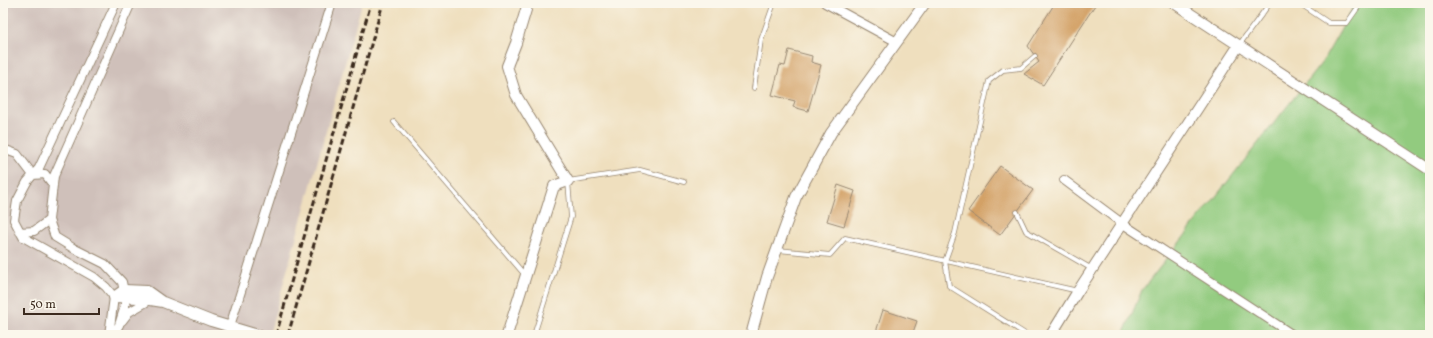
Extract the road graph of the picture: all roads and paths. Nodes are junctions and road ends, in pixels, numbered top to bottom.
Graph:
1 (116, 3) edge
2 (131, 3) edge
3 (332, 3) edge
4 (528, 3) edge
5 (774, 3) edge
6 (825, 3) edge
7 (925, 3) edge
8 (1174, 3) edge
9 (1270, 3) edge
10 (1300, 3) edge
11 (1362, 3) edge
12 (896, 42) junction
13 (1239, 45) junction
14 (1035, 56) dead end
15 (754, 88) dead end
16 (394, 122) dead end
17 (3, 149) edge
18 (1430, 170) edge
19 (33, 175) junction
20 (1064, 180) dead end
21 (568, 181) junction
22 (684, 182) dead end
23 (53, 185) junction
24 (1017, 212) dead end
25 (49, 220) junction
26 (1123, 224) junction
27 (20, 232) junction
28 (777, 250) junction
29 (945, 261) junction
30 (1093, 270) junction
31 (526, 276) junction
32 (1078, 291) junction
33 (125, 294) junction
34 (114, 297) junction
35 (150, 300) junction
36 (163, 302) junction
37 (119, 325) junction
38 (229, 331) edge
39 (109, 335) edge
40 (113, 335) edge
41 (258, 335) edge
42 (507, 335) edge
43 (534, 335) edge
44 (751, 335) edge
45 (1027, 335) edge
46 (1052, 335) edge
47 (1293, 335) edge

1 - 19 street
2 - 23 street
3 - 38 street
4 - 21 street
5 - 15 lane
6 - 12 street
7 - 12 street
8 - 13 street
9 - 13 lane
10 - 11 lane
12 - 28 street
13 - 18 street
13 - 26 street
14 - 29 lane
16 - 31 lane
17 - 19 street
19 - 23 street
19 - 27 street
20 - 26 street
21 - 22 lane
21 - 31 street
21 - 43 lane
23 - 25 street
24 - 30 lane
25 - 27 street
25 - 33 street
26 - 30 street
26 - 47 street
27 - 34 street
28 - 29 lane
28 - 44 street
29 - 32 lane
29 - 45 lane
30 - 32 street
31 - 42 street
32 - 46 street
33 - 34 street
33 - 35 street
33 - 36 street
33 - 37 street
34 - 39 street
35 - 36 street
35 - 37 street
36 - 38 street
37 - 40 street
38 - 41 street

